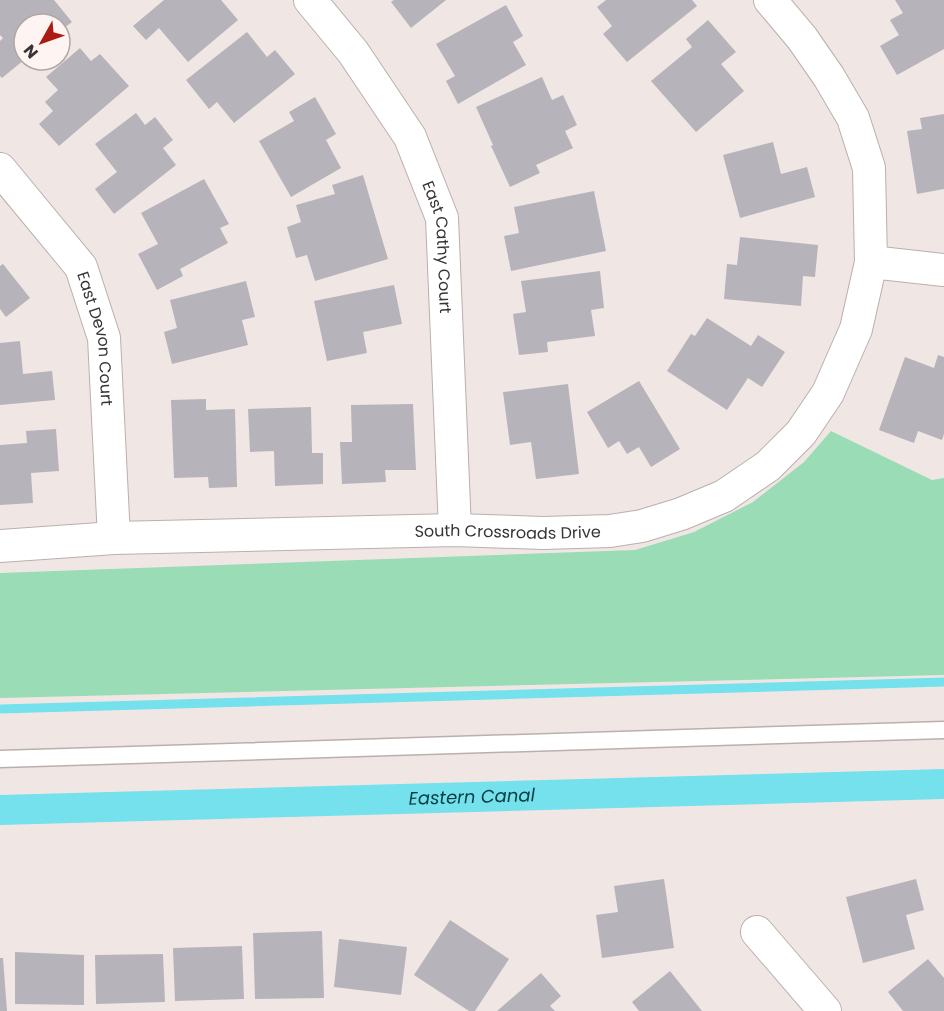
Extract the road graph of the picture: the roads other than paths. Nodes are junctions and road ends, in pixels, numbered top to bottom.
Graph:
1 (310, 0) edge
2 (770, 0) edge
3 (0, 169) edge
4 (871, 262) junction
5 (944, 270) edge
6 (455, 530) junction
7 (114, 538) junction
8 (0, 546) edge
9 (944, 730) edge
10 (0, 759) edge
11 (757, 932) dead end
12 (825, 1011) edge

1 - 6 street, East Cathy Court
2 - 4 street, South Crossroads Drive
3 - 7 street, East Devon Court
4 - 5 street
4 - 6 street, South Crossroads Drive
6 - 7 street, South Crossroads Drive
7 - 8 street, South Crossroads Drive
9 - 10 lane
11 - 12 street

